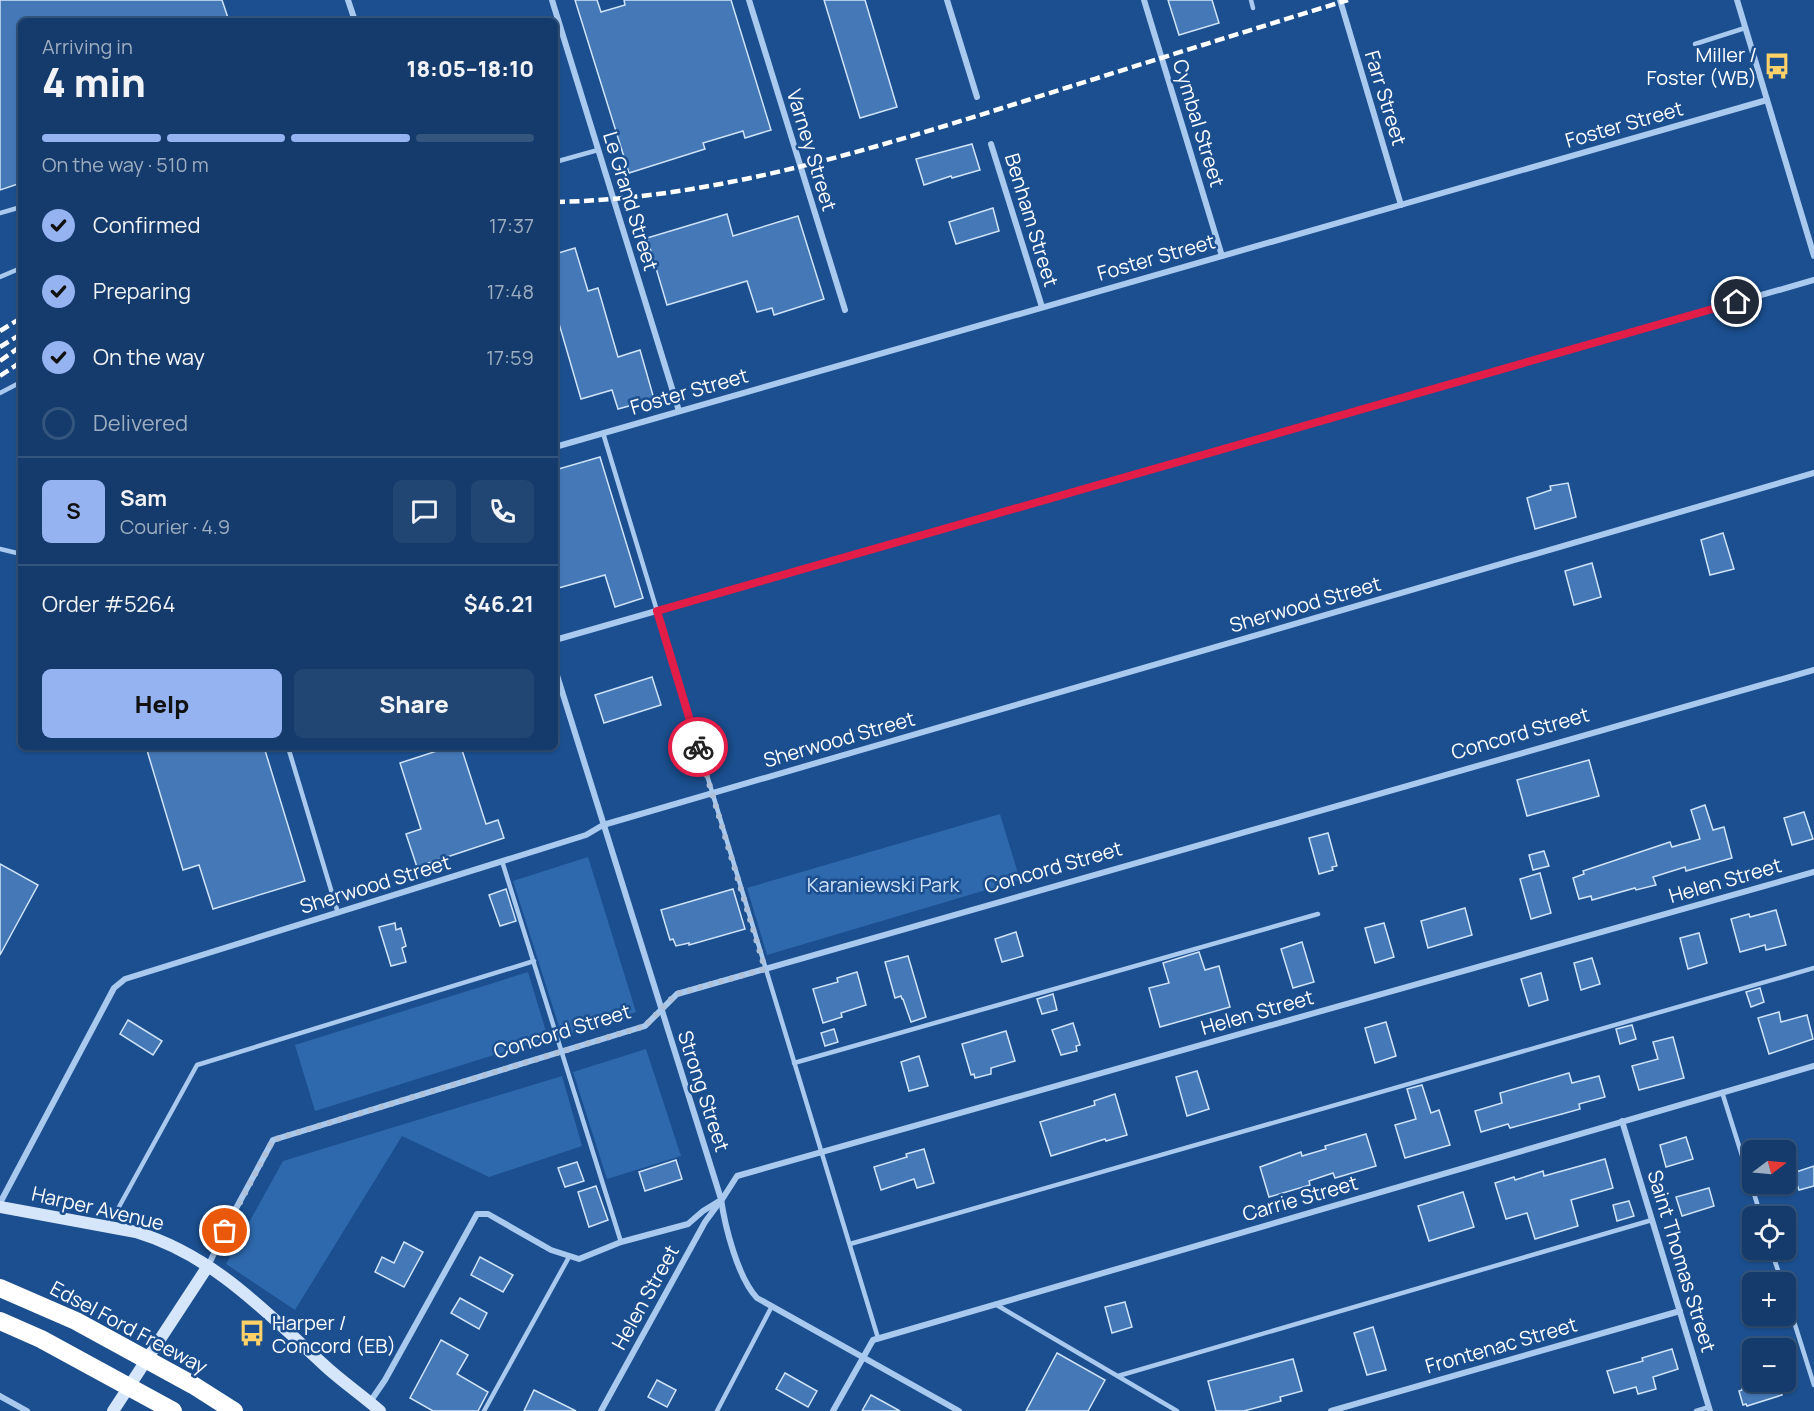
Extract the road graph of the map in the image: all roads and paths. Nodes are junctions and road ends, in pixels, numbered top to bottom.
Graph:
1 (348, 0) edge
2 (552, 0) edge
3 (748, 0) edge
4 (947, 0) edge
5 (1144, 0) edge
6 (1251, 0) edge
7 (1340, 0) edge
8 (1737, 0) edge
9 (1253, 8) dead end
10 (354, 18) edge
11 (558, 18) edge
12 (558, 20) edge
13 (1745, 28) junction
14 (1695, 44) dead end
15 (977, 97) dead end
16 (1767, 100) junction
17 (991, 144) dead end
18 (598, 150) junction
19 (558, 161) edge
20 (1401, 205) junction
21 (18, 208) edge
22 (0, 213) edge
23 (1222, 256) junction
24 (1814, 256) edge
25 (18, 269) edge
26 (0, 277) edge
27 (1814, 280) edge
28 (1042, 307) junction
29 (845, 310) dead end
30 (18, 384) edge
31 (0, 393) edge
32 (679, 411) junction
33 (603, 433) junction
34 (558, 446) edge
35 (1814, 473) edge
36 (0, 549) edge
37 (18, 553) edge
38 (657, 611) junction
39 (558, 639) edge
40 (1814, 670) edge
41 (558, 679) edge
42 (289, 750) edge
43 (712, 793) junction
44 (603, 825) junction
45 (502, 861) junction
46 (1814, 872) edge
47 (338, 913) junction
48 (1318, 914) dead end
49 (534, 961) junction
50 (1814, 968) edge
51 (765, 969) junction
52 (660, 1010) junction
53 (562, 1051) junction
54 (794, 1063) junction
55 (1814, 1066) edge
56 (1722, 1092) junction
57 (1622, 1121) junction
58 (822, 1152) junction
59 (721, 1200) junction
60 (0, 1205) edge
61 (1758, 1206) edge
62 (1652, 1220) junction
63 (108, 1227) junction
64 (621, 1242) junction
65 (850, 1244) junction
66 (569, 1257) junction
67 (208, 1266) junction
68 (0, 1288) edge
69 (995, 1304) junction
70 (772, 1306) junction
71 (1680, 1311) junction
72 (0, 1321) edge
73 (1795, 1326) edge
74 (878, 1338) junction
75 (863, 1357) junction
76 (1118, 1376) junction
77 (1814, 1385) edge
78 (0, 1396) edge
79 (370, 1402) junction
80 (1710, 1409) edge
81 (955, 1410) edge
82 (27, 1411) edge
83 (113, 1411) edge
84 (173, 1411) edge
85 (234, 1411) edge
86 (380, 1411) edge
87 (484, 1411) edge
88 (601, 1411) edge
89 (717, 1411) edge
90 (833, 1411) edge
91 (1177, 1411) edge
92 (1331, 1411) edge
93 (1696, 1411) edge

1 - 10 street
2 - 11 street, Le Grand Street
3 - 29 street, Varney Street
4 - 15 street
5 - 23 street, Cymbal Street
6 - 9 lane
7 - 20 street, Farr Street
8 - 13 street
12 - 18 street, Le Grand Street
13 - 14 lane
13 - 16 street
16 - 20 street, Foster Street
16 - 24 street
17 - 28 street, Benham Street
18 - 19 lane
18 - 32 street, Le Grand Street
20 - 23 street, Foster Street
21 - 22 lane
23 - 28 street, Foster Street
25 - 26 lane
27 - 38 street
28 - 32 street, Foster Street
30 - 31 lane
32 - 33 street, Foster Street
33 - 34 street, Foster Street
33 - 38 lane
35 - 43 street, Sherwood Street
36 - 37 lane
38 - 39 street
38 - 43 lane
40 - 51 street, Concord Street
41 - 44 street, Strong Street
42 - 47 lane
43 - 44 street, Sherwood Street
43 - 51 lane
44 - 45 street, Sherwood Street
44 - 52 street, Strong Street
45 - 47 street, Sherwood Street
45 - 49 lane
46 - 58 street, Helen Street
47 - 60 street, Sherwood Street
48 - 54 lane
49 - 53 lane
49 - 63 lane
50 - 65 lane
51 - 52 street, Concord Street
51 - 54 lane
52 - 53 street, Concord Street
52 - 59 street, Strong Street
53 - 64 lane
53 - 67 street, Concord Street
54 - 58 lane
55 - 56 street, Carrie Street
56 - 57 street, Carrie Street
56 - 61 lane
57 - 62 street, Saint Thomas Street
57 - 69 street, Carrie Street
58 - 59 street, Helen Street
58 - 65 lane
59 - 64 street
59 - 70 street, Strong Street
59 - 88 street, Helen Street
60 - 63 street, Harper Avenue
62 - 71 street, Saint Thomas Street
62 - 76 lane
63 - 67 street, Harper Avenue
64 - 66 street
65 - 74 lane
66 - 79 street
66 - 87 lane
67 - 79 street, Harper Avenue
67 - 83 street, Concord Street
68 - 85 highway, Edsel Ford Freeway
69 - 74 street, Carrie Street
69 - 76 lane
70 - 75 street, Strong Street
70 - 89 lane
71 - 80 street, Saint Thomas Street
71 - 92 street, Frontenac Street
72 - 84 highway
73 - 77 lane
74 - 75 street
75 - 81 street, Strong Street
75 - 90 street
76 - 91 lane
78 - 82 street
79 - 86 street, Harper Avenue
80 - 93 lane

